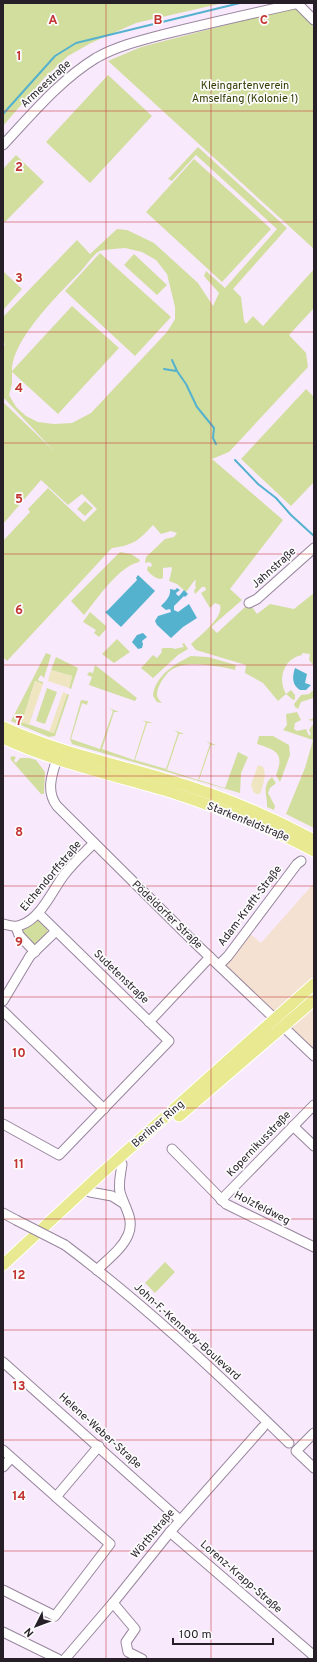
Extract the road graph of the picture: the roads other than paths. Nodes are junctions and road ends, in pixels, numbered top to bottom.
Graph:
1 (298, 3) edge
2 (314, 20) edge
3 (3, 145) edge
4 (314, 548) edge
5 (249, 603) dead end
6 (3, 727) edge
7 (3, 738) edge
8 (60, 749) junction
9 (57, 760) junction
10 (184, 784) junction
11 (181, 796) junction
12 (314, 840) edge
13 (94, 843) junction
14 (314, 851) edge
15 (301, 861) dead end
16 (38, 913) junction
17 (3, 924) edge
18 (16, 927) junction
19 (56, 931) junction
20 (35, 952) junction
21 (210, 957) junction
22 (219, 965) junction
23 (314, 984) edge
24 (314, 1000) edge
25 (3, 1001) edge
26 (3, 1011) edge
27 (275, 1019) junction
28 (149, 1022) junction
29 (284, 1027) junction
30 (314, 1056) edge
31 (314, 1105) edge
32 (104, 1109) junction
33 (3, 1124) edge
34 (293, 1126) junction
35 (314, 1146) edge
36 (172, 1149) dead end
37 (122, 1164) junction
38 (90, 1192) junction
39 (221, 1200) junction
40 (123, 1203) junction
41 (3, 1213) edge
42 (314, 1247) edge
43 (3, 1264) edge
44 (97, 1270) junction
45 (3, 1274) edge
46 (3, 1362) edge
47 (263, 1427) dead end
48 (314, 1433) edge
49 (289, 1443) dead end
50 (99, 1446) junction
51 (3, 1450) edge
52 (11, 1458) junction
53 (3, 1467) edge
54 (314, 1468) edge
55 (56, 1497) junction
56 (180, 1520) junction
57 (170, 1532) junction
58 (3, 1590) edge
59 (113, 1603) junction
60 (3, 1632) edge
61 (314, 1656) edge
62 (58, 1659) edge
63 (65, 1659) edge
64 (142, 1659) edge

1 - 2 street
1 - 3 street, Armeestraße
4 - 5 street, Jahnstraße
6 - 8 main road
7 - 9 main road
8 - 9 street, Pödeldorfer Straße
8 - 10 main road, Starkenfeldstraße
9 - 11 main road, Starkenfeldstraße
9 - 13 street, Pödeldorfer Straße
10 - 11 main road
10 - 12 main road, Starkenfeldstraße
11 - 14 main road, Starkenfeldstraße
13 - 16 street, Eichendorffstraße
13 - 21 street, Pödeldorfer Straße
15 - 22 street, Adam-Krafft-Straße
16 - 18 street, Eichendorffstraße
16 - 19 street, Sudetenstraße
17 - 18 street
18 - 20 street
19 - 20 street
19 - 28 street, Sudetenstraße
20 - 25 street
21 - 22 street, Pödeldorfer Straße
21 - 28 street
22 - 27 street, Pödeldorfer Straße
23 - 27 main road, Berliner Ring
24 - 29 main road, Berliner Ring
26 - 32 street
27 - 29 street, Pödeldorfer Straße
27 - 43 main road, Berliner Ring
28 - 32 street, Sudetenstraße
29 - 30 street, Pödeldorfer Straße
29 - 37 main road, Berliner Ring
31 - 34 street, Kopernikusstraße
32 - 33 street
34 - 35 street
34 - 39 street, Kopernikusstraße
36 - 39 street, Holzfeldweg
37 - 38 main road, Berliner Ring
37 - 40 street
38 - 40 street
38 - 45 main road, Berliner Ring
39 - 42 street, Holzfeldweg
40 - 44 street
41 - 44 street, John-F.-Kennedy-Boulevard, bridge
44 - 49 street, John-F.-Kennedy-Boulevard
46 - 50 street, Helene-Weber-Straße
47 - 56 street, Wörthstraße
48 - 54 street
50 - 55 street
50 - 56 street, Helene-Weber-Straße
51 - 52 street
52 - 53 street
52 - 55 street
55 - 58 street
56 - 57 street, Wörthstraße
57 - 59 street, Wörthstraße
57 - 61 street, Lorenz-Krapp-Straße
59 - 63 street, Wörthstraße
59 - 64 street
60 - 62 street

